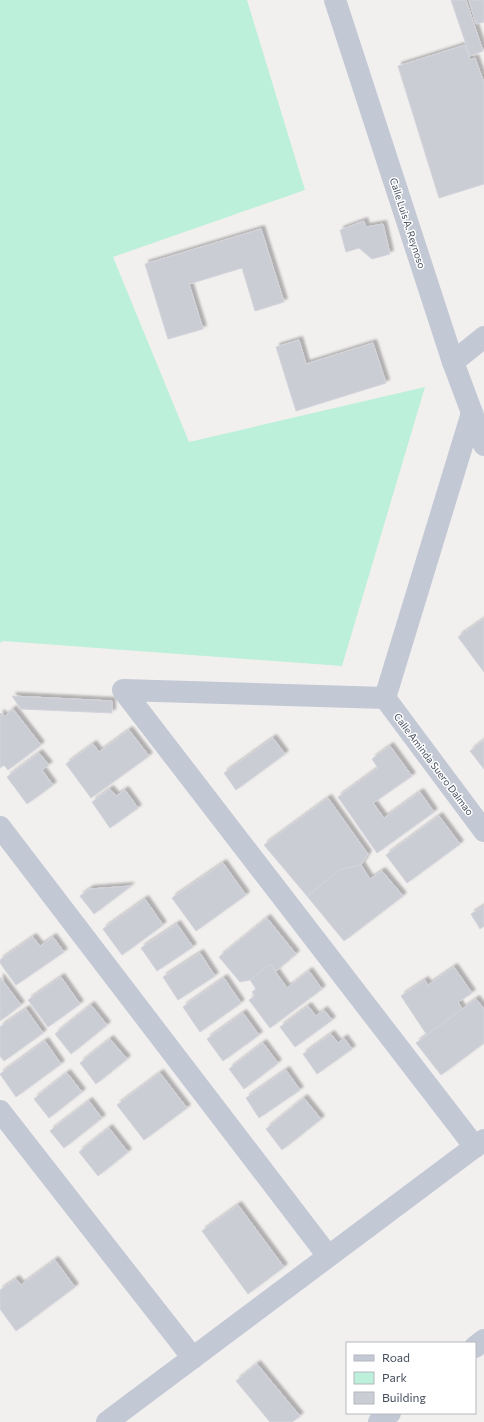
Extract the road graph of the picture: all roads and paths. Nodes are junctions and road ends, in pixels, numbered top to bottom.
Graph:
1 (335, 0) edge
2 (484, 337) edge
3 (453, 362) junction
4 (472, 413) junction
5 (484, 445) edge
6 (385, 698) junction
7 (0, 827) edge
8 (484, 831) edge
9 (0, 1111) edge
10 (479, 1143) edge
11 (328, 1256) junction
12 (484, 1340) edge
13 (476, 1346) edge
14 (193, 1358) junction
15 (389, 1414) edge
16 (107, 1422) edge
17 (379, 1422) edge

1 - 3 street, Calle Luis A. Reynoso
2 - 3 street
3 - 4 street, Calle Luis A. Reynoso
4 - 5 street, Calle Luis A. Reynoso
4 - 6 street
6 - 8 street, Calle Aminda Suero Dalmao
6 - 10 street
7 - 11 street
9 - 14 street
10 - 11 street
11 - 14 street
12 - 13 street
14 - 16 street
15 - 17 street

